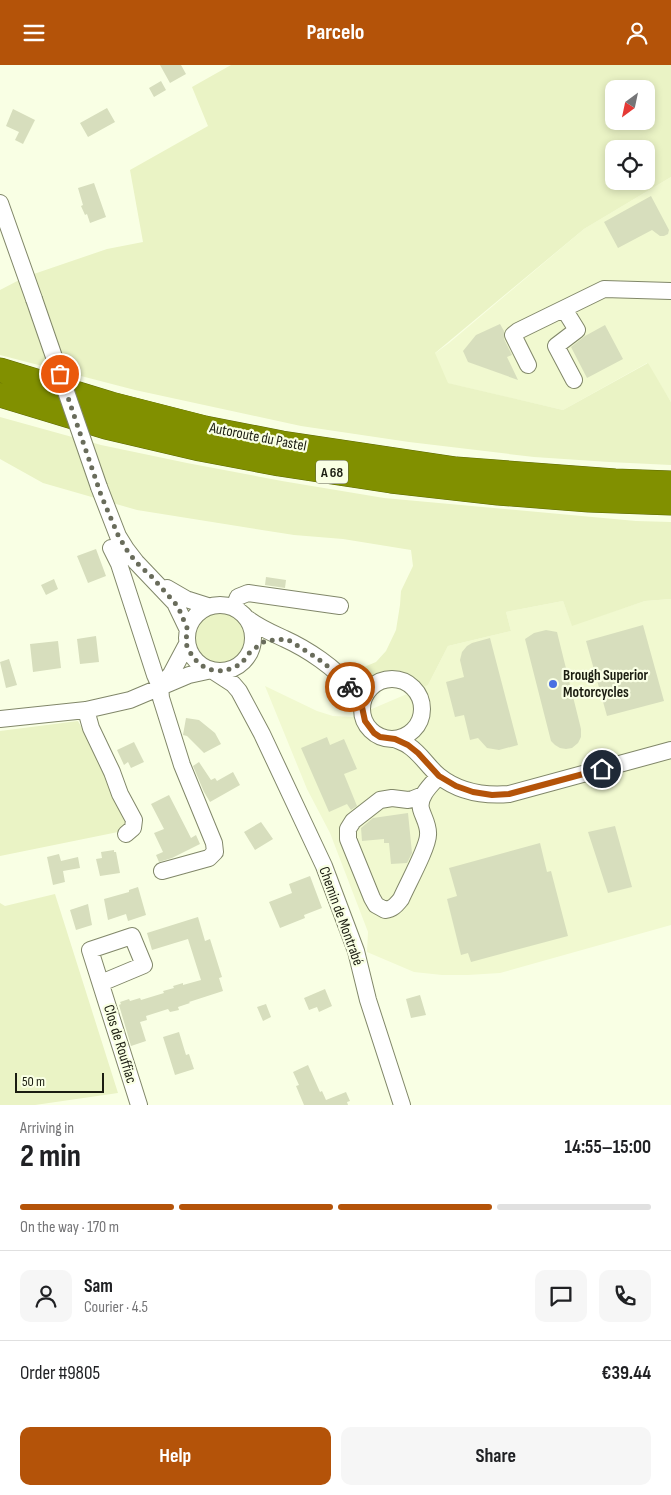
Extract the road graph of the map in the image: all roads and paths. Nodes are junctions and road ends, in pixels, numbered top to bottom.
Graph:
1 (0, 203) edge
2 (671, 291) edge
3 (564, 309) junction
4 (528, 365) dead end
5 (0, 370) edge
6 (574, 380) dead end
7 (0, 395) edge
8 (671, 483) edge
9 (671, 503) edge
10 (111, 548) dead end
11 (152, 577) junction
12 (208, 606) junction
13 (340, 606) dead end
14 (234, 607) junction
15 (248, 619) junction
16 (187, 636) junction
17 (287, 639) junction
18 (247, 656) junction
19 (213, 670) junction
20 (338, 674) junction
21 (375, 683) junction
22 (160, 687) junction
23 (362, 707) junction
24 (86, 710) junction
25 (0, 719) edge
26 (416, 728) junction
27 (262, 734) junction
28 (395, 739) junction
29 (671, 750) edge
30 (425, 761) junction
31 (439, 776) junction
32 (423, 795) junction
33 (126, 834) dead end
34 (162, 871) dead end
35 (101, 983) dead end
36 (399, 1104) edge
37 (139, 1105) edge

1 - 11 street, bridge
2 - 3 street
3 - 4 street
3 - 6 street
5 - 8 highway, Autoroute du Pastel / A 68
7 - 9 highway, Autoroute du Pastel / A 68
10 - 22 street
11 - 12 street
11 - 16 street
12 - 14 street
12 - 16 street
13 - 14 street
14 - 15 street
15 - 17 street
15 - 18 street
16 - 19 street
16 - 22 street
17 - 18 street
17 - 20 street
18 - 19 street
18 - 27 street, Chemin de Montrabé
19 - 22 street
19 - 27 street, Chemin de Montrabé
20 - 21 street
20 - 23 street
21 - 23 street
21 - 26 street
22 - 24 street
22 - 34 street
23 - 28 street
24 - 25 street
24 - 33 street
26 - 28 street
26 - 30 street
27 - 36 street, Chemin de Montrabé
28 - 30 street
29 - 31 street
30 - 31 street
31 - 32 street
32 - 32 street
35 - 37 street, Clos de Rouffiac

